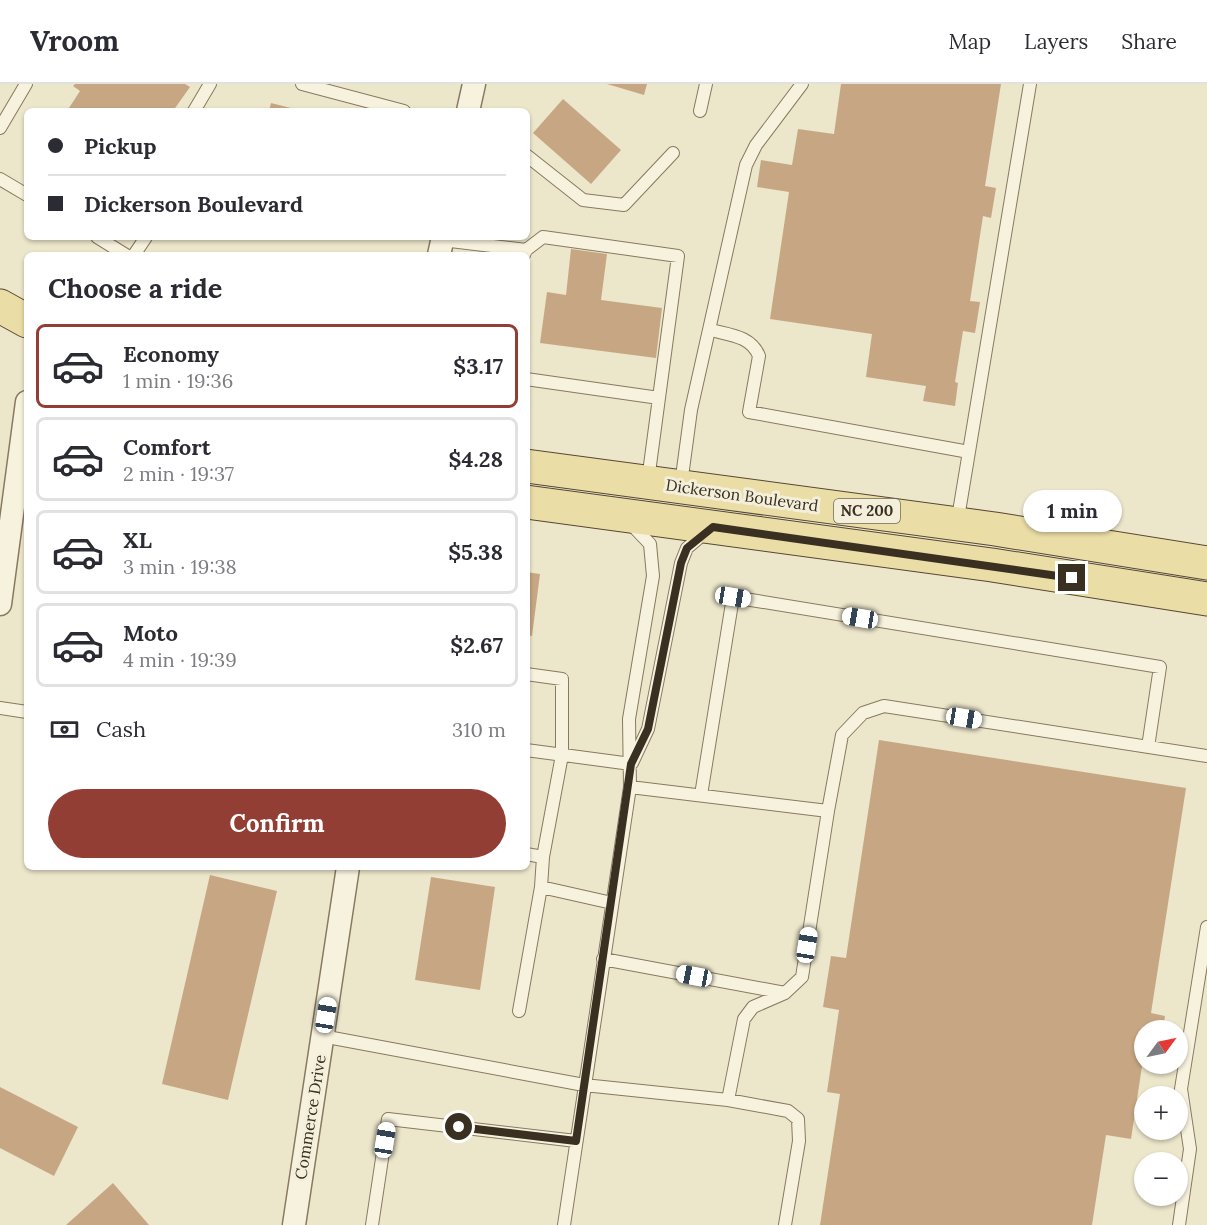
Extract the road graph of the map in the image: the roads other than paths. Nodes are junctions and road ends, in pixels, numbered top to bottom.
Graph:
1 (26, 84) edge
2 (210, 84) edge
3 (302, 84) edge
4 (474, 84) edge
5 (706, 84) edge
6 (802, 84) edge
7 (1030, 84) edge
8 (196, 108) edge
9 (393, 108) edge
10 (469, 108) edge
11 (700, 111) dead end
12 (0, 128) edge
13 (673, 153) dead end
14 (530, 158) edge
15 (0, 179) edge
16 (24, 193) edge
17 (102, 240) edge
18 (441, 244) edge
19 (121, 252) edge
20 (525, 252) edge
21 (0, 306) edge
22 (24, 319) edge
23 (711, 330) junction
24 (530, 380) edge
25 (659, 398) junction
26 (24, 424) edge
27 (969, 452) junction
28 (530, 467) edge
29 (648, 482) junction
30 (681, 486) junction
31 (530, 502) edge
32 (622, 514) junction
33 (957, 524) junction
34 (713, 527) junction
35 (1207, 563) edge
36 (1112, 584) junction
37 (1207, 586) edge
38 (1207, 599) edge
39 (0, 604) edge
40 (530, 674) edge
41 (0, 708) edge
42 (24, 712) edge
43 (1148, 747) junction
44 (530, 751) edge
45 (562, 755) junction
46 (1207, 756) edge
47 (631, 764) junction
48 (630, 786) junction
49 (701, 795) junction
50 (828, 811) junction
51 (530, 854) edge
52 (543, 856) junction
53 (348, 870) edge
54 (541, 887) junction
55 (612, 903) junction
56 (1207, 927) edge
57 (603, 958) junction
58 (785, 993) junction
59 (519, 1011) dead end
60 (322, 1036) junction
61 (584, 1085) junction
62 (728, 1100) junction
63 (576, 1141) junction
64 (294, 1225) edge
65 (372, 1225) edge
66 (564, 1225) edge
67 (785, 1225) edge
68 (1179, 1225) edge

1 - 12 lane
2 - 8 lane
3 - 9 lane
4 - 10 street
5 - 11 lane
6 - 23 lane
7 - 27 lane
13 - 14 lane
15 - 16 lane
17 - 19 lane
18 - 20 lane
20 - 25 lane
21 - 22 main road
23 - 27 lane
23 - 30 lane
24 - 25 lane
25 - 29 lane
26 - 39 street
27 - 33 lane
28 - 29 main road, Dickerson Boulevard / NC 200
29 - 30 main road, Dickerson Boulevard / NC 200
30 - 33 main road, Dickerson Boulevard / NC 200
31 - 32 main road, NC 200
32 - 34 main road, NC 200
32 - 47 lane
33 - 35 main road, Dickerson Boulevard / NC 200
34 - 36 main road, NC 200
34 - 47 lane
36 - 37 main road, NC 200
36 - 38 main road, NC 200
40 - 45 lane
41 - 42 lane
43 - 46 lane
43 - 49 lane
43 - 50 lane
44 - 45 lane
45 - 47 lane
45 - 52 lane
47 - 48 lane
48 - 49 lane
48 - 55 lane
49 - 50 lane
50 - 58 lane
51 - 52 lane
52 - 54 lane
53 - 60 street, Commerce Drive
54 - 55 lane
54 - 59 lane
55 - 57 lane
56 - 68 lane
57 - 58 lane
57 - 61 lane
58 - 62 lane
60 - 61 lane
60 - 64 street, Commerce Drive
61 - 62 lane
61 - 63 lane
62 - 67 lane
63 - 65 lane
63 - 66 lane

